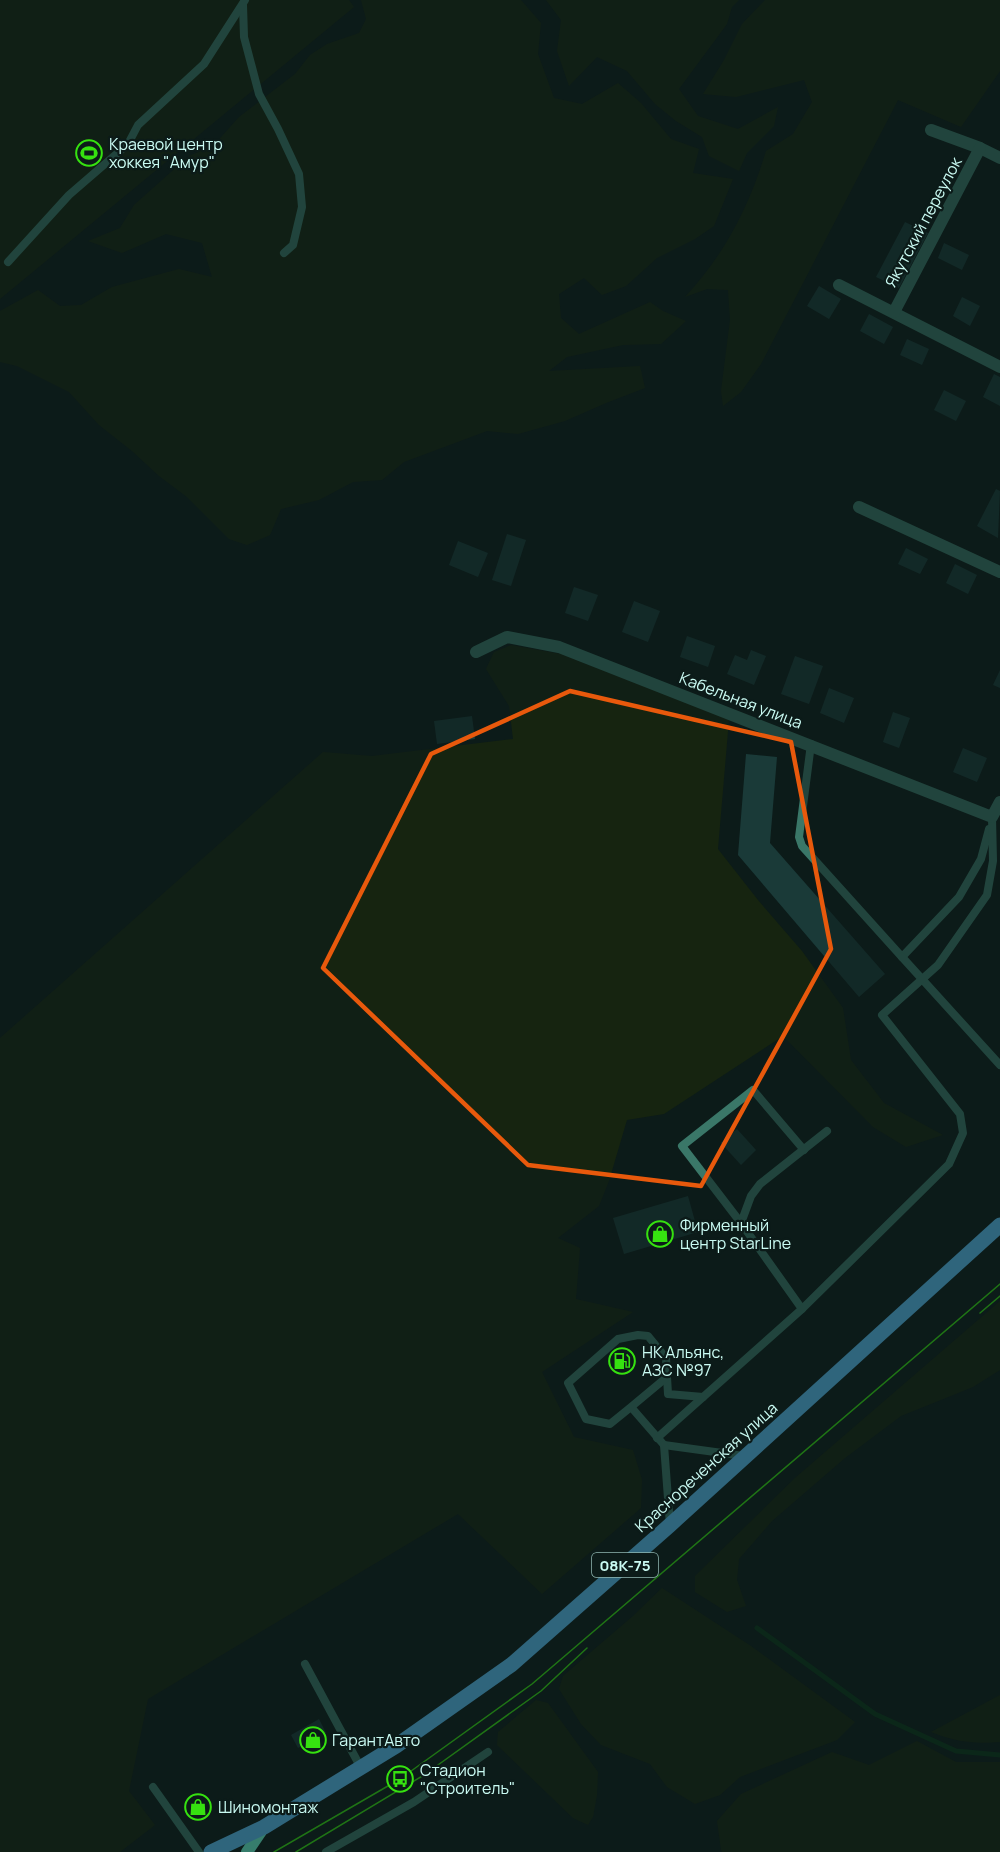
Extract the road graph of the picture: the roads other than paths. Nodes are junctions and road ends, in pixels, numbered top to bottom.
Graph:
1 (244, 2) edge
2 (932, 130) dead end
3 (980, 148) junction
4 (1000, 158) edge
5 (284, 253) dead end
6 (8, 262) dead end
7 (839, 285) dead end
8 (894, 312) junction
9 (1000, 366) edge
10 (859, 507) dead end
11 (1000, 572) edge
12 (476, 652) dead end
13 (811, 744) junction
14 (1000, 801) edge
15 (992, 817) junction
16 (902, 957) junction
17 (923, 980) junction
18 (1000, 1065) edge
19 (827, 1131) dead end
20 (804, 1150) junction
21 (741, 1223) junction
22 (1000, 1225) edge
23 (802, 1309) junction
24 (667, 1377) junction
25 (702, 1397) junction
26 (631, 1407) junction
27 (657, 1438) junction
28 (664, 1445) junction
29 (745, 1456) junction
30 (670, 1525) junction
31 (305, 1665) dead end
32 (488, 1752) dead end
33 (361, 1768) junction
34 (153, 1787) dead end
35 (264, 1827) junction
36 (199, 1852) edge
37 (211, 1852) edge
38 (247, 1852) edge
39 (326, 1852) edge

1 - 5 lane
1 - 6 lane
2 - 3 street
3 - 4 street
3 - 8 street, Якутский переулок
7 - 8 street
8 - 9 street
10 - 11 street
12 - 13 street, Кабельная улица
13 - 15 street, Кабельная улица
13 - 16 lane
14 - 15 street
15 - 16 lane
15 - 17 lane
16 - 17 lane
17 - 18 lane
17 - 23 lane
19 - 20 lane
20 - 21 lane
20 - 21 lane
21 - 23 lane
22 - 29 main road, Краснореченская улица / 08К-75
23 - 25 lane
24 - 25 lane
24 - 26 lane
24 - 26 lane
25 - 27 lane
26 - 27 lane
27 - 28 lane
28 - 29 lane
28 - 30 lane
29 - 30 main road, Краснореченская улица / 08К-75
30 - 33 main road, Краснореченская улица / 08К-75
31 - 33 lane
32 - 39 lane
33 - 35 main road, Краснореченская улица / 08К-75
34 - 36 lane
35 - 37 main road, Краснореченская улица / 08К-75
35 - 38 street

